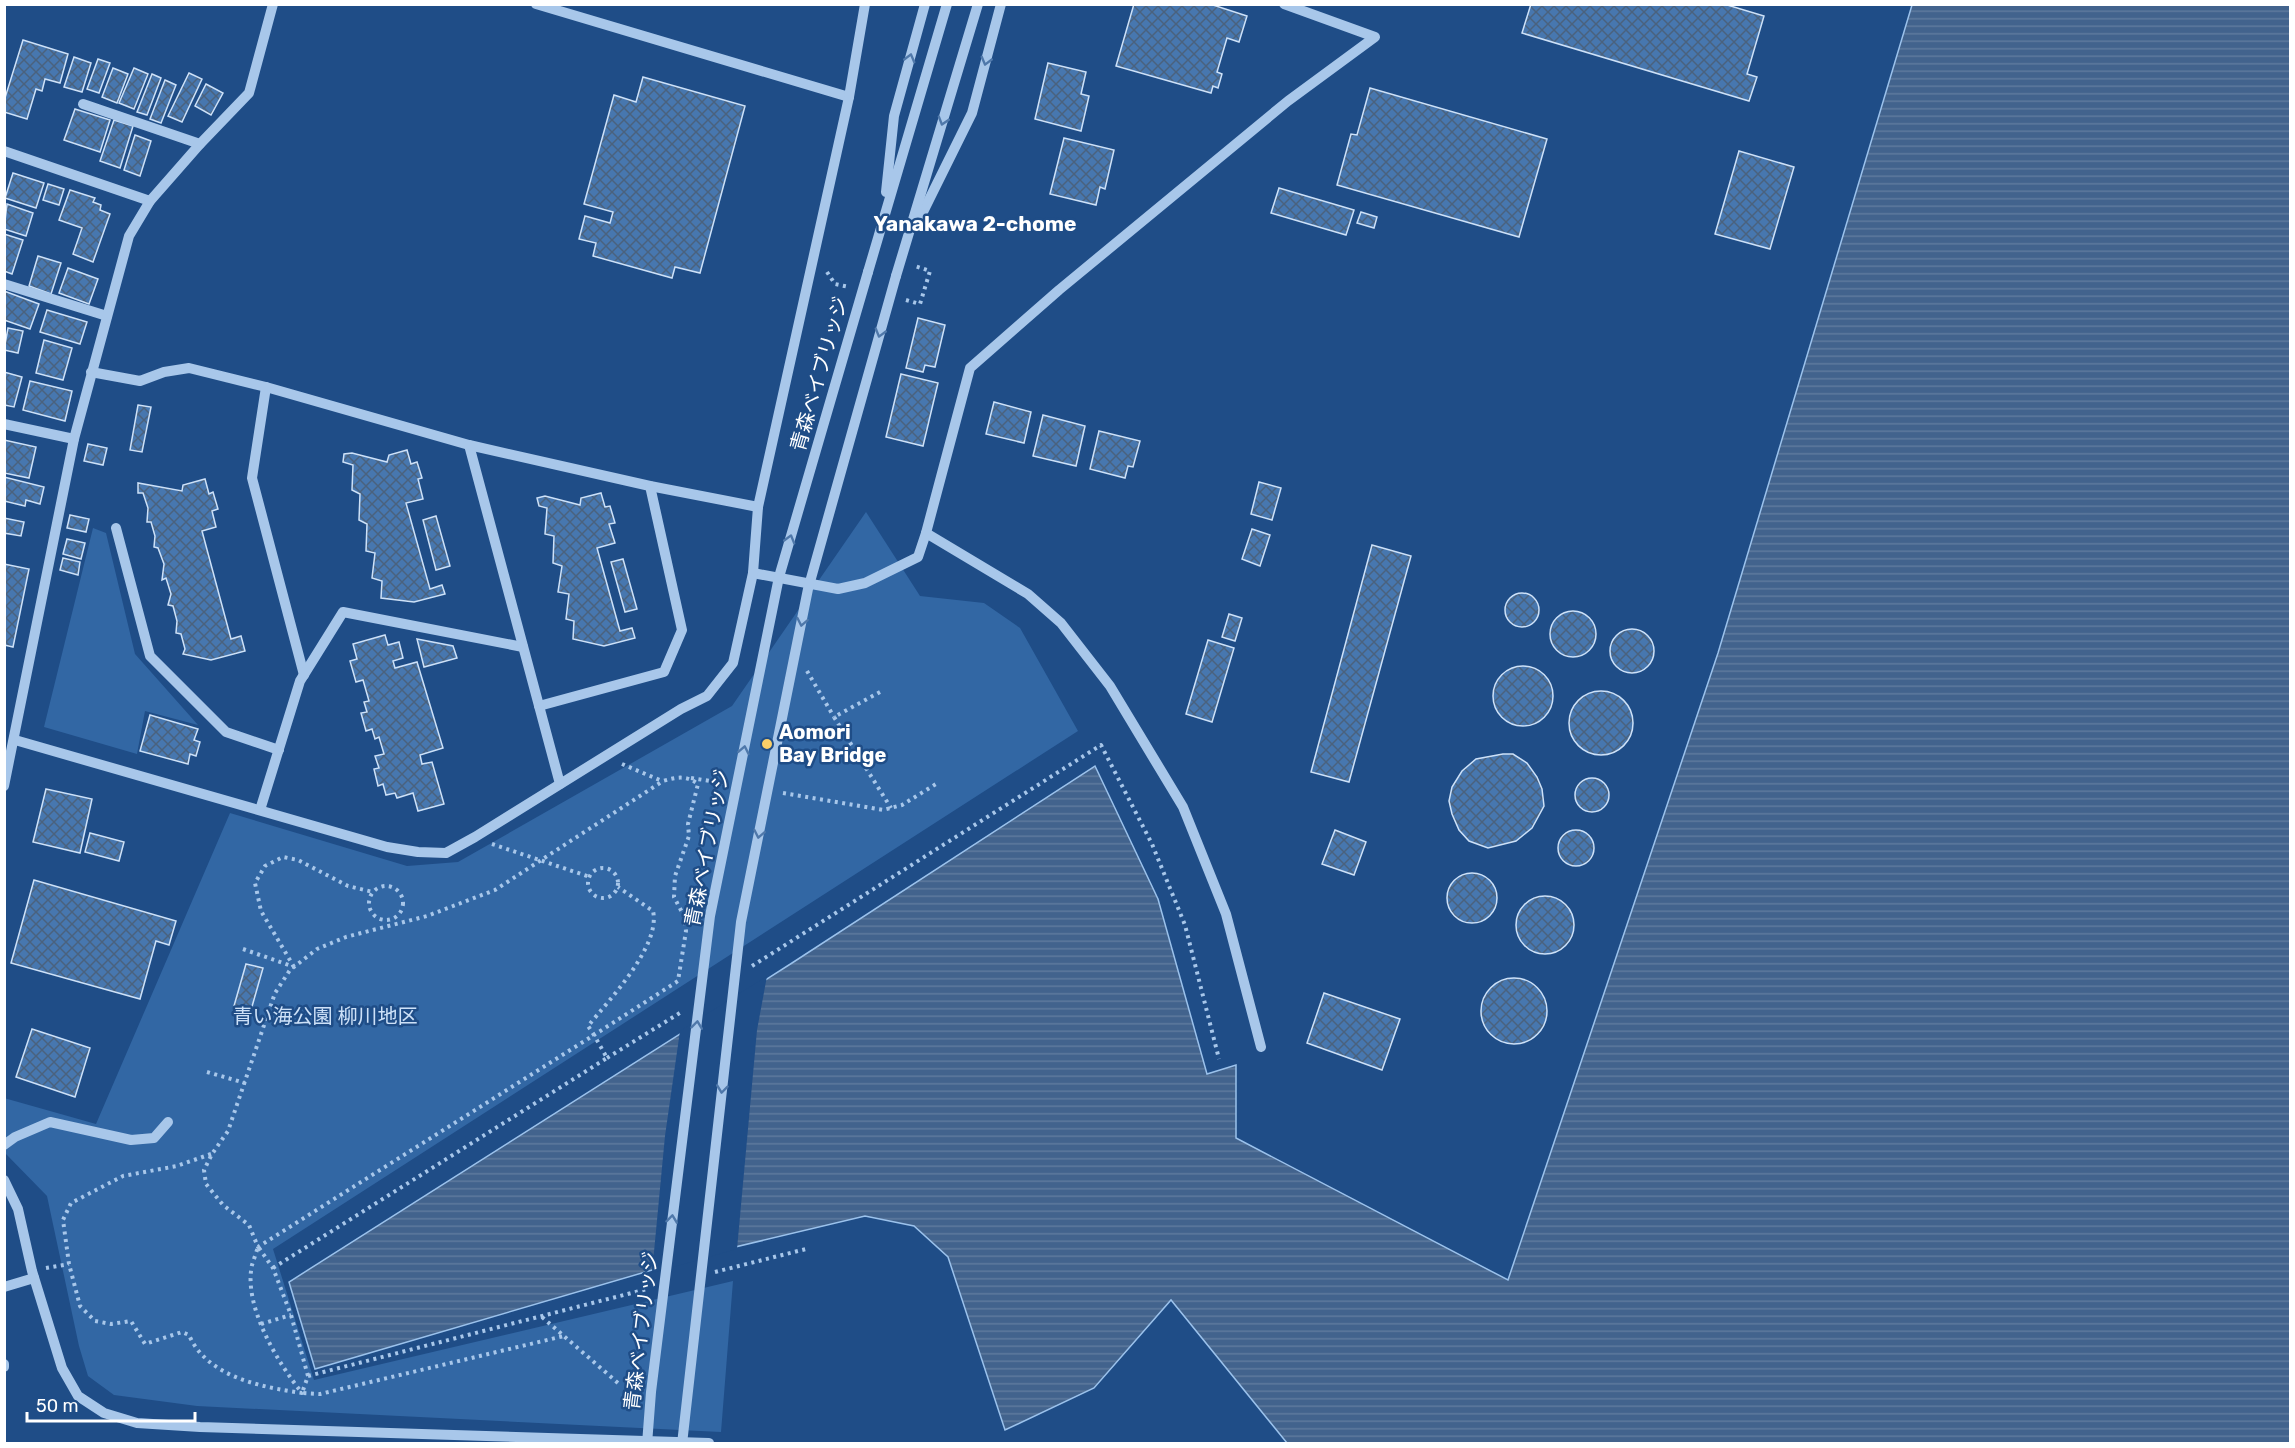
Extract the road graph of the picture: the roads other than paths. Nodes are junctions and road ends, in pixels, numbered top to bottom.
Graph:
1 (273, 4) edge
2 (536, 4) edge
3 (866, 4) edge
4 (925, 4) edge
5 (947, 4) edge
6 (978, 4) edge
7 (1001, 4) edge
8 (1284, 4) edge
9 (849, 97) junction
10 (83, 104) dead end
11 (200, 144) junction
12 (4, 151) edge
13 (150, 201) junction
14 (883, 219) junction
15 (904, 249) junction
16 (4, 284) edge
17 (107, 316) junction
18 (91, 372) junction
19 (266, 387) junction
20 (4, 424) edge
21 (74, 439) junction
22 (469, 445) junction
23 (650, 486) junction
24 (758, 507) junction
25 (116, 528) dead end
26 (926, 533) junction
27 (753, 573) junction
28 (523, 647) junction
29 (304, 675) junction
30 (539, 706) junction
31 (15, 740) junction
32 (279, 750) junction
33 (560, 784) junction
34 (4, 786) edge
35 (260, 810) junction
36 (1261, 1047) dead end
37 (168, 1122) dead end
38 (4, 1145) edge
39 (4, 1180) edge
40 (34, 1278) junction
41 (4, 1287) edge
42 (647, 1443) edge
43 (682, 1443) edge
44 (709, 1443) edge

1 - 11 street
2 - 9 street
3 - 9 street
14 -> 4 street
5 - 14 street
6 -> 15 street
7 -> 15 street
8 - 26 street
9 - 24 street
10 - 11 street
11 - 13 street
12 - 13 street
13 - 17 street
42 -> 14 street, 青森ベイブリッジ, bridge
15 -> 43 street, bridge
16 - 17 street
17 - 18 street
18 - 19 street
18 - 21 street
19 - 22 street
19 - 29 street
20 - 21 street
21 - 31 street
22 - 23 street
22 - 28 street
23 - 24 street
23 - 30 street
24 - 27 street
25 - 32 street
26 - 27 street
26 - 36 street
27 - 33 street
28 - 29 street
28 - 30 street
29 - 32 street
30 - 33 street
31 - 34 street
31 - 35 street
32 - 35 street
33 - 35 street
37 - 38 street
39 - 40 street
40 - 41 street
40 - 44 street

